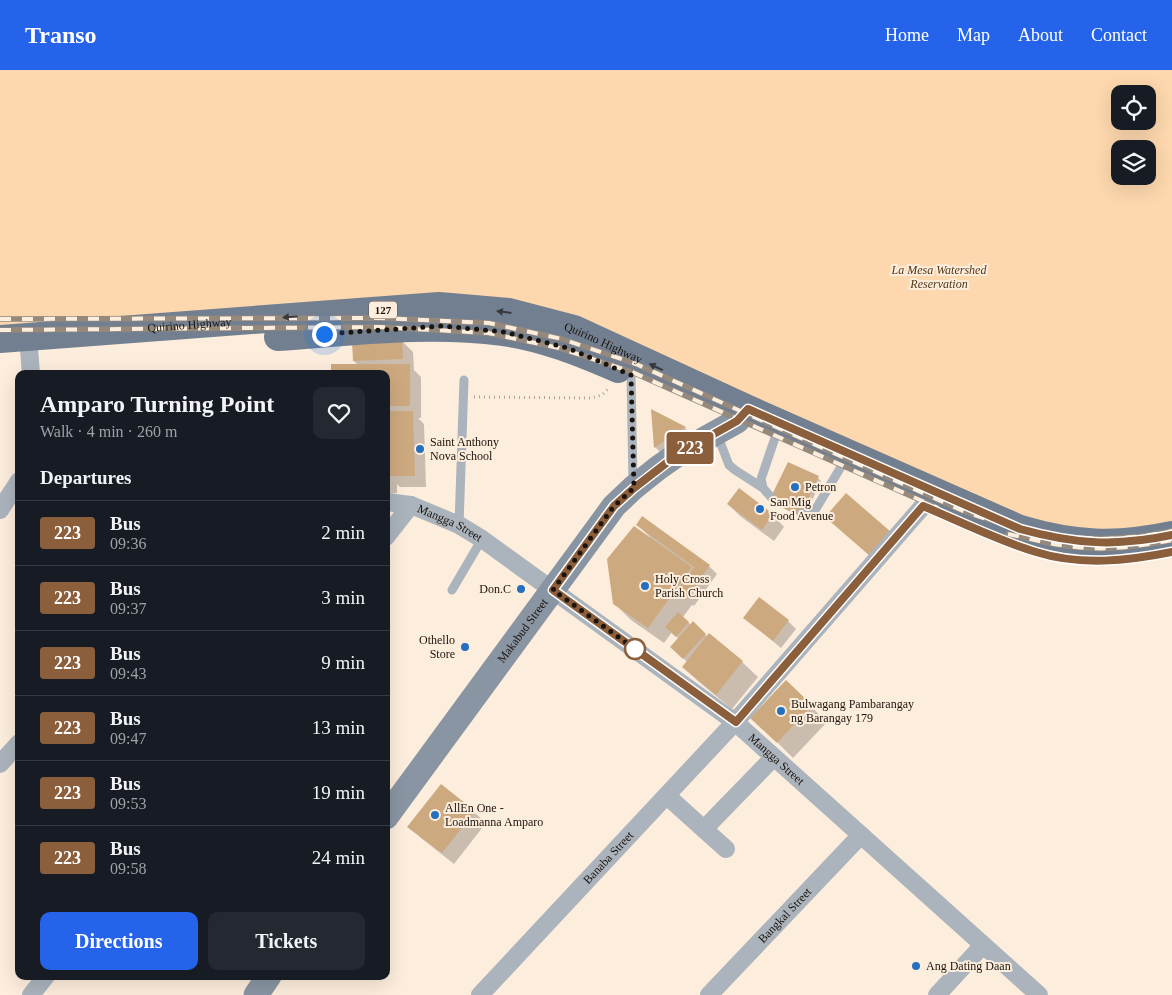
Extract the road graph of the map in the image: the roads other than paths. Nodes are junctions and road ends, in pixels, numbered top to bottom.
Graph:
1 (0, 339) edge
2 (30, 354) edge
3 (0, 356) edge
4 (626, 373) junction
5 (464, 380) dead end
6 (734, 421) junction
7 (777, 430) junction
8 (845, 460) junction
9 (15, 486) edge
10 (634, 488) junction
11 (763, 488) junction
12 (926, 497) junction
13 (771, 498) dead end
14 (390, 502) edge
15 (411, 505) junction
16 (0, 510) edge
17 (801, 513) dead end
18 (459, 525) junction
19 (390, 532) edge
20 (1172, 535) edge
21 (482, 539) junction
22 (1172, 552) edge
23 (452, 590) dead end
24 (553, 590) junction
25 (736, 722) junction
26 (15, 747) edge
27 (774, 757) junction
28 (0, 764) edge
29 (667, 796) junction
30 (390, 812) edge
31 (704, 829) junction
32 (861, 835) junction
33 (726, 849) dead end
34 (983, 944) junction
35 (43, 980) edge
36 (266, 980) edge
37 (31, 995) edge
38 (256, 995) edge
39 (480, 995) edge
40 (709, 995) edge
41 (937, 995) edge
42 (1039, 995) edge

1 - 2 main road, Quirino Highway / 127
2 - 3 main road, Quirino Highway / 127
2 - 4 main road, Quirino Highway / 127
6 -> 2 main road, Quirino Highway / 127
4 - 6 main road, Quirino Highway / 127
4 - 10 lane
5 - 18 lane
6 - 7 main road, Quirino Highway / 127
6 - 10 street, Makabud Street
6 - 11 lane
7 - 8 main road, Quirino Highway / 127
7 - 11 lane
8 - 12 main road, Quirino Highway / 127
8 - 17 lane
9 - 16 street
10 - 24 street, Makabud Street
11 - 13 lane
12 - 20 main road, Quirino Highway / 127
12 - 22 main road, Quirino Highway / 127
12 - 25 street, Banaba Street
14 - 15 street, Mangga Street
15 - 18 street, Mangga Street
15 - 19 street
18 - 21 street, Mangga Street
21 - 23 lane
21 - 24 street, Mangga Street
24 - 25 street, Mangga Street
24 - 30 street, Makabud Street
25 - 27 street, Mangga Street
25 - 29 street, Banaba Street
26 - 28 street
27 - 31 street
27 - 32 street, Mangga Street
29 - 31 street
29 - 39 street, Banaba Street
31 - 33 street
32 - 34 street, Mangga Street
32 - 40 street, Bangkal Street
34 - 41 street
34 - 42 street, Mangga Street
35 - 37 street
36 - 38 street

